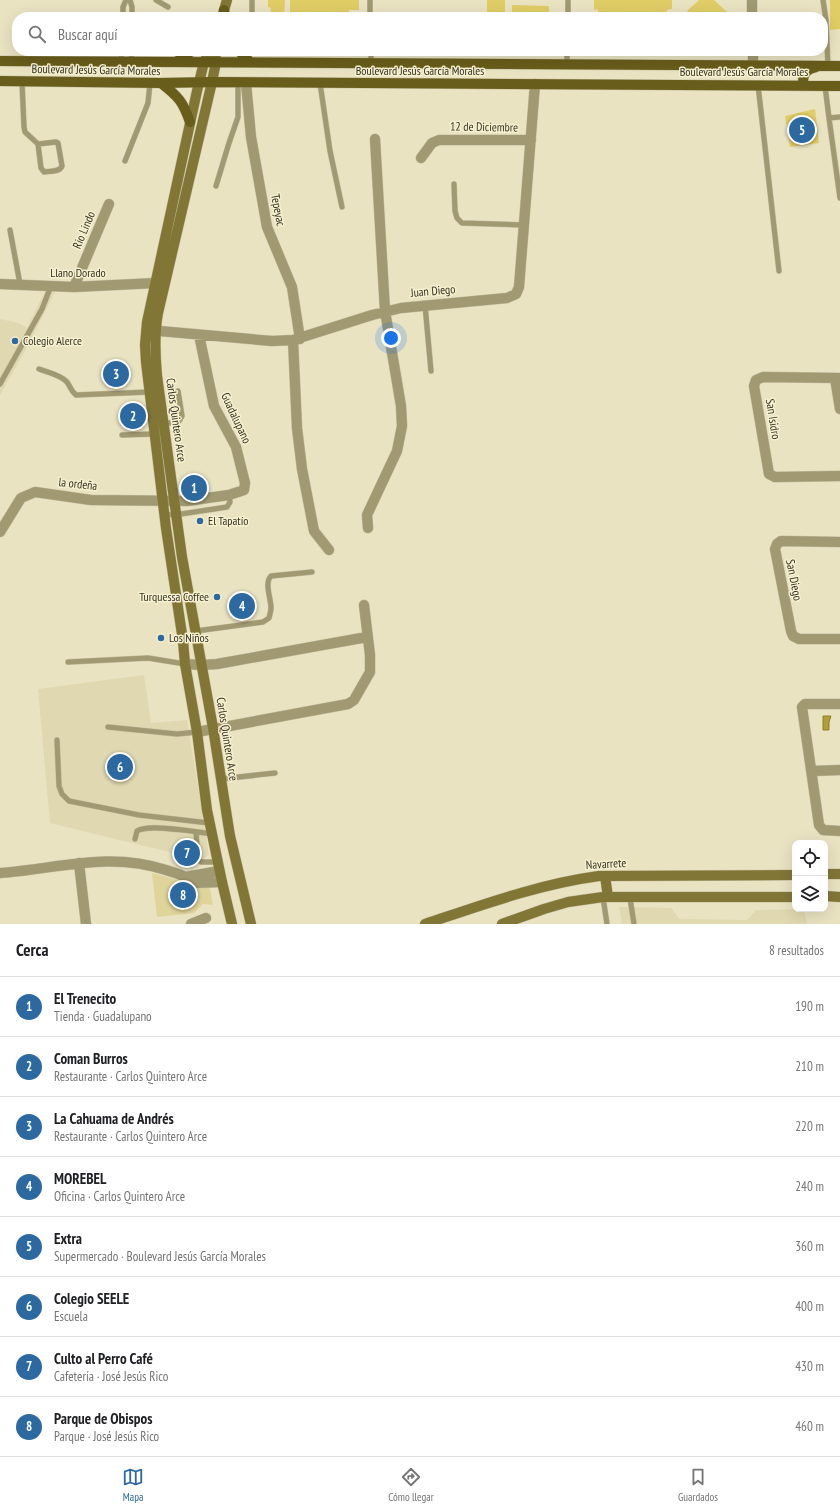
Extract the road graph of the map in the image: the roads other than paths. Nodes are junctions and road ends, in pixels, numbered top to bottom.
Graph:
1 (126, 0) edge
2 (130, 0) edge
3 (156, 0) edge
4 (227, 0) edge
5 (252, 0) edge
6 (370, 0) edge
7 (568, 0) edge
8 (752, 0) edge
9 (823, 0) edge
10 (168, 7) dead end
11 (122, 12) edge
12 (132, 12) edge
13 (225, 12) edge
14 (252, 12) edge
15 (370, 12) edge
16 (568, 12) edge
17 (752, 12) edge
18 (824, 12) edge
19 (124, 56) edge
20 (129, 56) edge
21 (185, 56) edge
22 (207, 56) edge
23 (216, 56) edge
24 (244, 56) edge
25 (371, 56) edge
26 (568, 56) edge
27 (753, 56) edge
28 (827, 56) edge
29 (0, 61) edge
30 (126, 62) junction
31 (176, 62) junction
32 (204, 62) junction
33 (216, 62) junction
34 (250, 62) junction
35 (371, 64) junction
36 (567, 65) junction
37 (753, 65) junction
38 (828, 66) junction
39 (840, 66) edge
40 (0, 81) edge
41 (22, 82) junction
42 (199, 82) junction
43 (212, 82) junction
44 (150, 83) junction
45 (242, 83) junction
46 (320, 83) junction
47 (161, 84) junction
48 (535, 84) junction
49 (758, 85) junction
50 (804, 86) junction
51 (825, 86) junction
52 (840, 86) edge
53 (840, 117) edge
54 (829, 118) junction
55 (190, 122) junction
56 (375, 139) dead end
57 (531, 140) junction
58 (38, 144) junction
59 (421, 158) dead end
60 (125, 161) dead end
61 (454, 184) dead end
62 (216, 186) dead end
63 (180, 196) junction
64 (840, 198) edge
65 (110, 204) dead end
66 (342, 207) dead end
67 (524, 225) junction
68 (10, 230) dead end
69 (779, 271) dead end
70 (156, 283) junction
71 (0, 284) edge
72 (20, 284) junction
73 (52, 286) junction
74 (74, 287) junction
75 (425, 305) junction
76 (385, 311) junction
77 (151, 330) junction
78 (199, 335) junction
79 (296, 339) junction
80 (39, 369) dead end
81 (431, 371) dead end
82 (838, 378) edge
83 (0, 384) edge
84 (178, 391) dead end
85 (149, 392) junction
86 (840, 409) edge
87 (164, 424) junction
88 (154, 434) junction
89 (122, 436) dead end
90 (840, 476) edge
91 (230, 496) junction
92 (162, 500) junction
93 (175, 501) junction
94 (177, 514) junction
95 (164, 515) junction
96 (368, 528) dead end
97 (0, 532) edge
98 (840, 544) edge
99 (329, 550) dead end
100 (312, 572) dead end
101 (364, 605) dead end
102 (196, 631) junction
103 (367, 637) junction
104 (840, 639) edge
105 (68, 662) dead end
106 (185, 664) junction
107 (202, 666) junction
108 (840, 704) edge
109 (108, 727) dead end
110 (213, 728) junction
111 (197, 732) junction
112 (58, 740) dead end
113 (840, 770) edge
114 (812, 771) junction
115 (275, 773) dead end
116 (220, 779) junction
117 (209, 823) junction
118 (840, 831) edge
119 (196, 832) junction
120 (212, 834) junction
121 (135, 839) dead end
122 (79, 863) junction
123 (218, 867) junction
124 (0, 873) edge
125 (828, 874) edge
126 (840, 874) edge
127 (792, 875) edge
128 (605, 876) junction
129 (186, 877) junction
130 (222, 882) junction
131 (792, 896) edge
132 (828, 896) edge
133 (606, 897) junction
134 (840, 897) edge
135 (630, 898) junction
136 (206, 918) dead end
137 (86, 924) edge
138 (191, 924) edge
139 (232, 924) edge
140 (251, 924) edge
141 (425, 924) edge
142 (502, 924) edge
143 (607, 924) edge
144 (634, 924) edge

1 - 11 lane
2 - 12 lane
3 - 10 lane
4 - 13 main road
5 - 14 lane
6 - 15 lane
7 - 16 lane
8 - 17 street
9 - 18 lane
19 - 30 lane
20 - 30 lane
21 - 31 main road
22 - 32 main road, Carlos Quintero Arce
23 - 33 main road, Carlos Quintero Arce
24 - 34 main road
25 - 35 lane
26 - 36 lane
27 - 37 street
28 - 38 lane
29 - 30 main road, Boulevard Jesús García Morales
30 - 31 main road, Boulevard Jesús García Morales
31 - 32 main road, Boulevard Jesús García Morales
32 - 33 main road, Boulevard Jesús García Morales
32 - 42 main road, Carlos Quintero Arce
33 - 34 main road, Boulevard Jesús García Morales
33 - 43 main road, Carlos Quintero Arce
34 - 35 main road, Boulevard Jesús García Morales
35 - 36 main road, Boulevard Jesús García Morales
36 - 37 main road, Boulevard Jesús García Morales
37 - 38 main road, Boulevard Jesús García Morales
38 - 39 main road, Boulevard Jesús García Morales
38 - 50 main road
40 - 41 main road, Boulevard Jesús García Morales
41 - 44 main road, Boulevard Jesús García Morales
41 - 58 lane
42 - 43 main road, Boulevard Jesús García Morales
42 - 47 main road, Boulevard Jesús García Morales
42 - 55 main road, Carlos Quintero Arce
43 - 45 main road, Boulevard Jesús García Morales
43 - 63 main road, Carlos Quintero Arce
44 - 47 main road, Boulevard Jesús García Morales
44 - 60 lane
45 - 46 main road, Boulevard Jesús García Morales
45 - 62 lane
45 - 79 street, Tepeyac
46 - 48 main road, Boulevard Jesús García Morales
46 - 66 lane
47 - 55 main road
48 - 49 main road, Boulevard Jesús García Morales
48 - 57 street, Juan Diego
49 - 50 main road, Boulevard Jesús García Morales
49 - 69 lane
50 - 51 main road, Boulevard Jesús García Morales
51 - 52 main road, Boulevard Jesús García Morales
51 - 54 lane
53 - 54 lane
54 - 64 lane
55 - 63 main road, Carlos Quintero Arce
56 - 76 street
57 - 59 street, 12 de Diciembre
57 - 67 street, Juan Diego
58 - 58 lane
61 - 67 lane
63 - 70 main road, Carlos Quintero Arce
63 - 77 main road, Carlos Quintero Arce
65 - 74 street, Rio Lindo
67 - 75 street, Juan Diego
68 - 72 lane
70 - 74 street, Llano Dorado
70 - 77 main road, Carlos Quintero Arce
71 - 72 street, Llano Dorado
72 - 73 street, Llano Dorado
73 - 74 street, Llano Dorado
73 - 83 lane
75 - 76 street, Juan Diego
75 - 81 lane
76 - 79 street, Juan Diego
76 - 96 street
77 - 78 street, Juan Diego
77 - 85 main road, Carlos Quintero Arce
77 - 87 main road, Carlos Quintero Arce
78 - 79 street, Juan Diego
78 - 91 street, Guadalupano
79 - 99 street, Tepeyac
80 - 85 lane
82 - 86 street
82 - 90 street, San Isidro
84 - 87 lane
85 - 88 main road, Carlos Quintero Arce
87 - 93 main road, Carlos Quintero Arce
88 - 89 lane
88 - 92 main road, Carlos Quintero Arce
91 - 93 street, Guadalupano
91 - 94 lane
92 - 93 street, la ordeña
92 - 95 main road, Carlos Quintero Arce
92 - 97 street, la ordeña
93 - 94 main road, Carlos Quintero Arce
94 - 95 lane
94 - 102 main road, Carlos Quintero Arce
95 - 106 main road, Carlos Quintero Arce
98 - 104 street, San Diego
100 - 102 lane
101 - 103 street
102 - 107 main road, Carlos Quintero Arce
103 - 107 street
103 - 110 street
105 - 106 lane
106 - 107 street
106 - 111 main road, Carlos Quintero Arce
107 - 110 main road, Carlos Quintero Arce
108 - 114 street
109 - 111 lane
110 - 111 street
110 - 116 main road, Carlos Quintero Arce
111 - 117 main road, Carlos Quintero Arce
112 - 117 lane
113 - 114 street
114 - 118 street
115 - 116 lane
116 - 140 main road, Carlos Quintero Arce
117 - 120 main road, Carlos Quintero Arce
119 - 120 lane
119 - 121 lane
119 - 123 lane
120 - 123 main road, Carlos Quintero Arce
122 - 124 street
122 - 129 street
122 - 137 street
123 - 129 street
123 - 130 main road, Carlos Quintero Arce
125 - 126 main road
127 - 128 main road, Navarrete
128 - 133 main road
128 - 141 main road, Navarrete
129 - 130 street
130 - 139 main road, Carlos Quintero Arce
131 - 135 main road
132 - 134 main road
133 - 135 main road
133 - 142 main road
133 - 143 lane
135 - 144 lane
136 - 138 street

